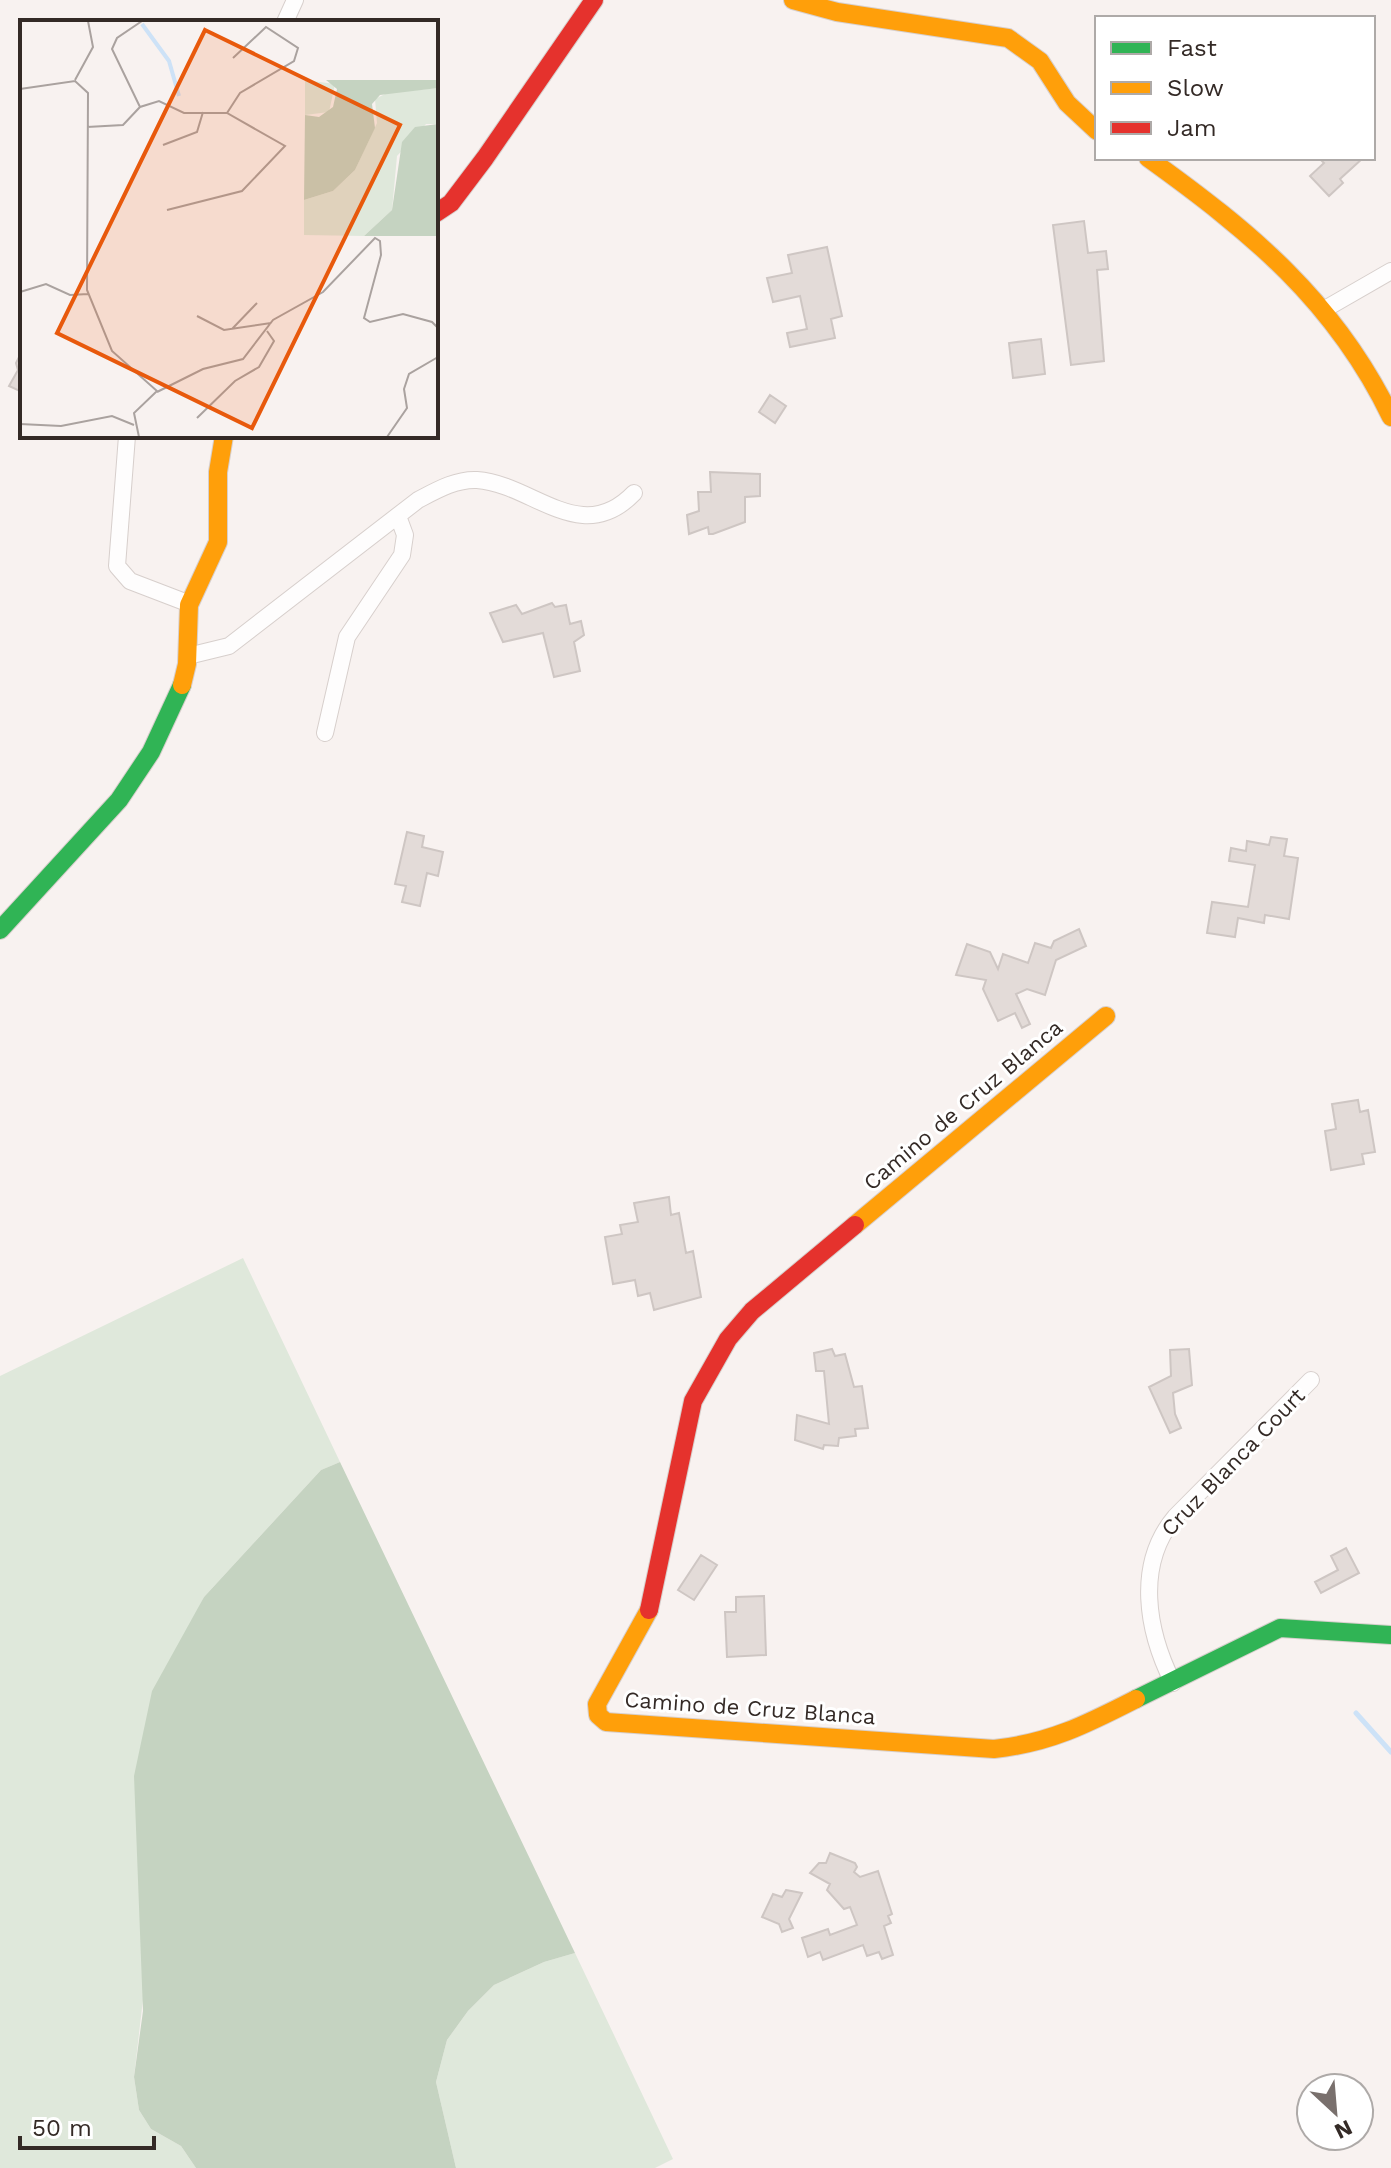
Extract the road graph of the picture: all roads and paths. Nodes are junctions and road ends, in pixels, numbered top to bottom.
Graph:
1 (295, 0) edge
2 (594, 0) edge
3 (793, 0) edge
4 (286, 20) edge
5 (1095, 129) edge
6 (1151, 160) edge
7 (438, 212) edge
8 (1391, 271) edge
9 (1325, 309) junction
10 (1391, 417) edge
11 (127, 438) edge
12 (224, 438) edge
13 (634, 493) dead end
14 (398, 516) junction
15 (190, 604) junction
16 (188, 656) junction
17 (325, 733) dead end
18 (0, 930) edge
19 (1106, 1016) dead end
20 (1311, 1380) dead end
21 (1391, 1635) edge
22 (1173, 1683) junction

1 - 4 street
2 - 7 street
3 - 5 street
6 - 9 street
8 - 9 street
9 - 10 street
11 - 15 street
12 - 15 street
13 - 14 street
14 - 16 street
14 - 17 street
15 - 16 street
16 - 18 street
19 - 22 street, Camino de Cruz Blanca
20 - 22 street, Cruz Blanca Court
21 - 22 street, Camino de Cruz Blanca

